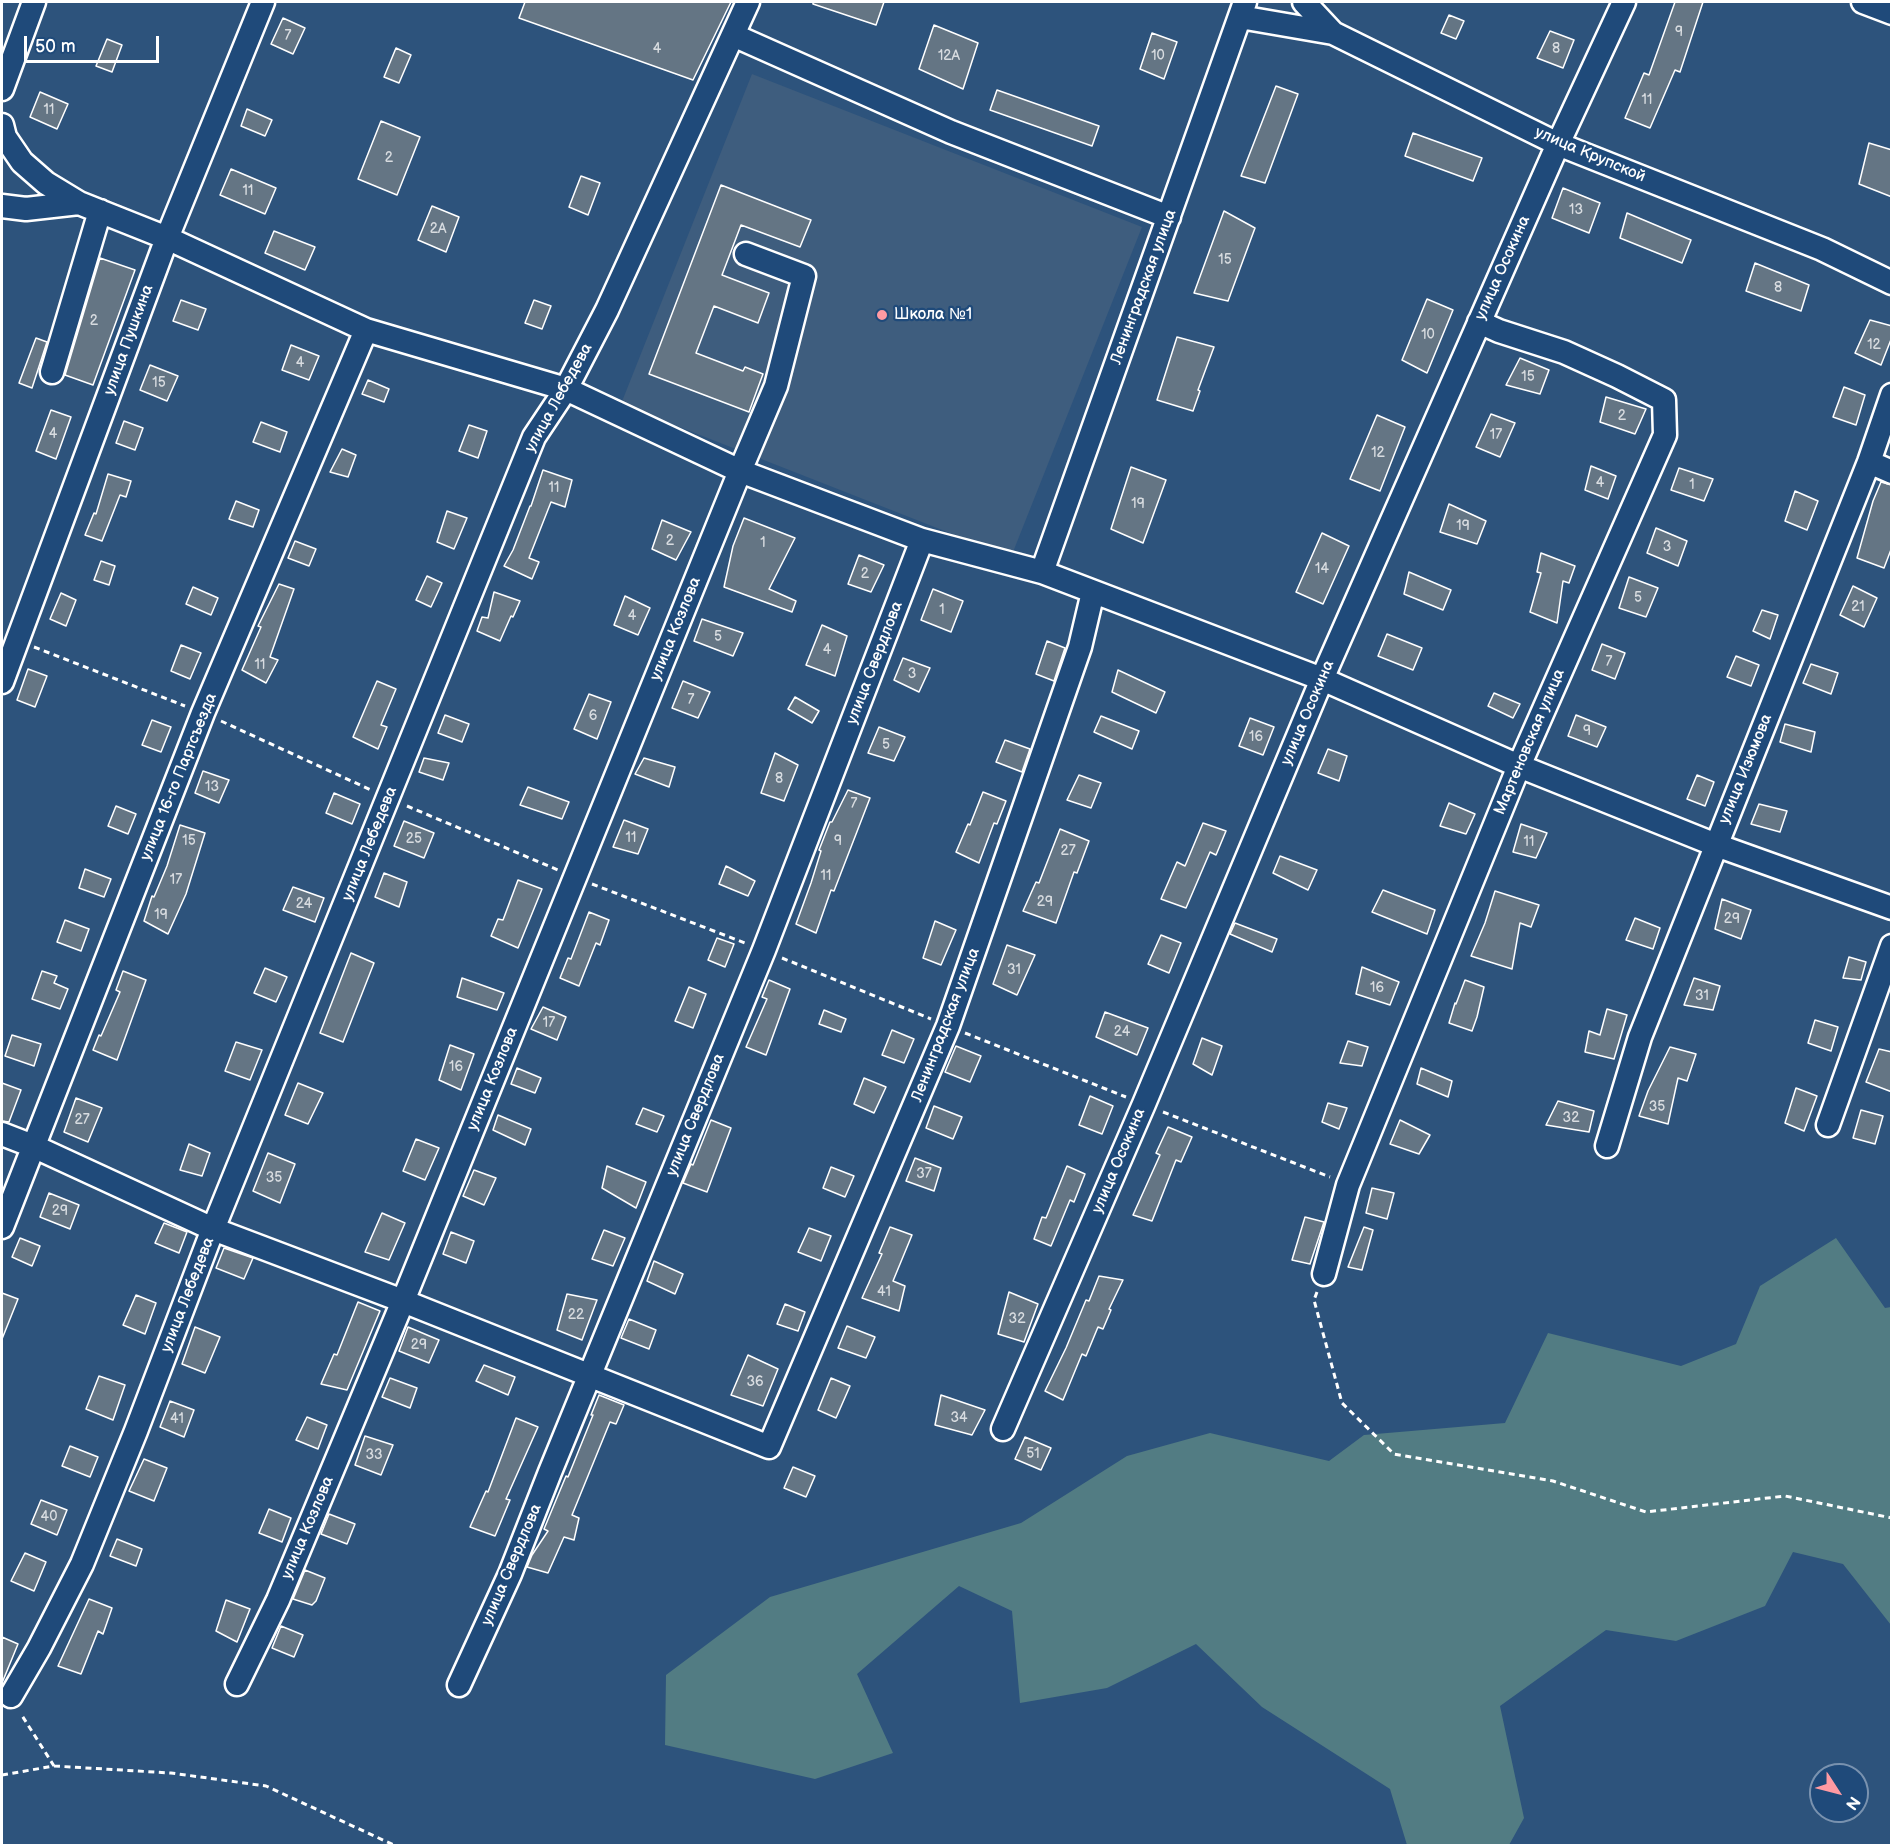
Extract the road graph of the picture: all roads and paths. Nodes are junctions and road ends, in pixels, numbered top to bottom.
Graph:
1 (34, 2) edge
2 (263, 2) edge
3 (748, 2) edge
4 (1304, 2) edge
5 (1624, 2) edge
6 (1863, 2) edge
7 (1243, 9) edge
8 (1892, 13) edge
9 (1333, 33) junction
10 (734, 35) junction
11 (2, 89) edge
12 (2, 126) edge
13 (1558, 144) junction
14 (2, 206) edge
15 (89, 207) junction
16 (1169, 217) junction
17 (166, 238) junction
18 (746, 254) dead end
19 (1892, 283) edge
20 (1479, 322) junction
21 (366, 330) junction
22 (52, 372) dead end
23 (566, 389) junction
24 (1892, 395) edge
25 (1869, 462) junction
26 (740, 471) junction
27 (1892, 472) edge
28 (922, 540) junction
29 (1042, 572) junction
30 (1093, 592) junction
31 (18, 640) junction
32 (1322, 679) junction
33 (2, 682) edge
34 (203, 713) junction
35 (1519, 766) junction
36 (389, 798) junction
37 (1716, 845) junction
38 (575, 878) junction
39 (1892, 908) edge
40 (1892, 946) edge
41 (764, 951) junction
42 (948, 1026) junction
43 (1144, 1104) junction
44 (1828, 1125) dead end
45 (2, 1134) edge
46 (33, 1146) junction
47 (1607, 1146) dead end
48 (1348, 1185) junction
49 (2, 1227) edge
50 (213, 1229) junction
51 (1324, 1274) joint
52 (403, 1301) junction
53 (589, 1376) junction
54 (1003, 1429) dead end
55 (1892, 1518) edge
56 (237, 1684) dead end
57 (459, 1685) dead end
58 (11, 1696) joint
59 (54, 1766) junction
60 (2, 1776) edge
61 (396, 1845) edge

1 - 11 street
2 - 17 street, улица Пушкина
3 - 10 street, улица Лебедева
4 - 9 street, улица Крупской
5 - 13 street, улица Осокина
6 - 8 street
7 - 9 street
7 - 16 street, Ленинградская улица
9 - 13 street, улица Крупской
10 - 16 street
10 - 23 street, улица Лебедева
12 - 15 street
13 - 19 street, улица Крупской
13 - 20 street, улица Осокина
14 - 15 street
15 - 17 street
15 - 22 street
16 - 29 street, Ленинградская улица
17 - 21 street
17 - 31 street, улица Пушкина
18 - 26 street, улица Козлова
20 - 32 street, улица Осокина
20 - 35 street, Мартеновская улица
21 - 23 street
21 - 34 street, улица 16-го Партсъезда
23 - 26 street
23 - 36 street, улица Лебедева
24 - 25 street, улица Изюмова
25 - 27 street
25 - 37 street, улица Изюмова
26 - 28 street
26 - 38 street, улица Козлова
28 - 29 street
28 - 41 street, улица Свердлова
29 - 30 street
30 - 32 street
30 - 42 street, Ленинградская улица
31 - 33 street, улица Пушкина
31 - 34 path
32 - 35 street
32 - 43 street, улица Осокина
34 - 36 path
34 - 46 street, улица 16-го Партсъезда
35 - 37 street
35 - 48 street, Мартеновская улица
36 - 38 path
36 - 50 street, улица Лебедева
37 - 39 street
37 - 47 street, улица Изюмова
38 - 41 path
38 - 52 street, улица Козлова
40 - 44 street
41 - 42 path
41 - 53 street, улица Свердлова
42 - 43 path
42 - 53 street, Ленинградская улица
43 - 48 path
43 - 54 street, улица Осокина
45 - 46 street
46 - 49 street, улица 16-го Партсъезда
46 - 50 street
48 - 51 street, Мартеновская улица
50 - 52 street
50 - 58 street, улица Лебедева
51 - 55 path
52 - 53 street
52 - 56 street, улица Козлова
53 - 57 street, улица Свердлова
58 - 59 path
59 - 60 path
59 - 61 path

